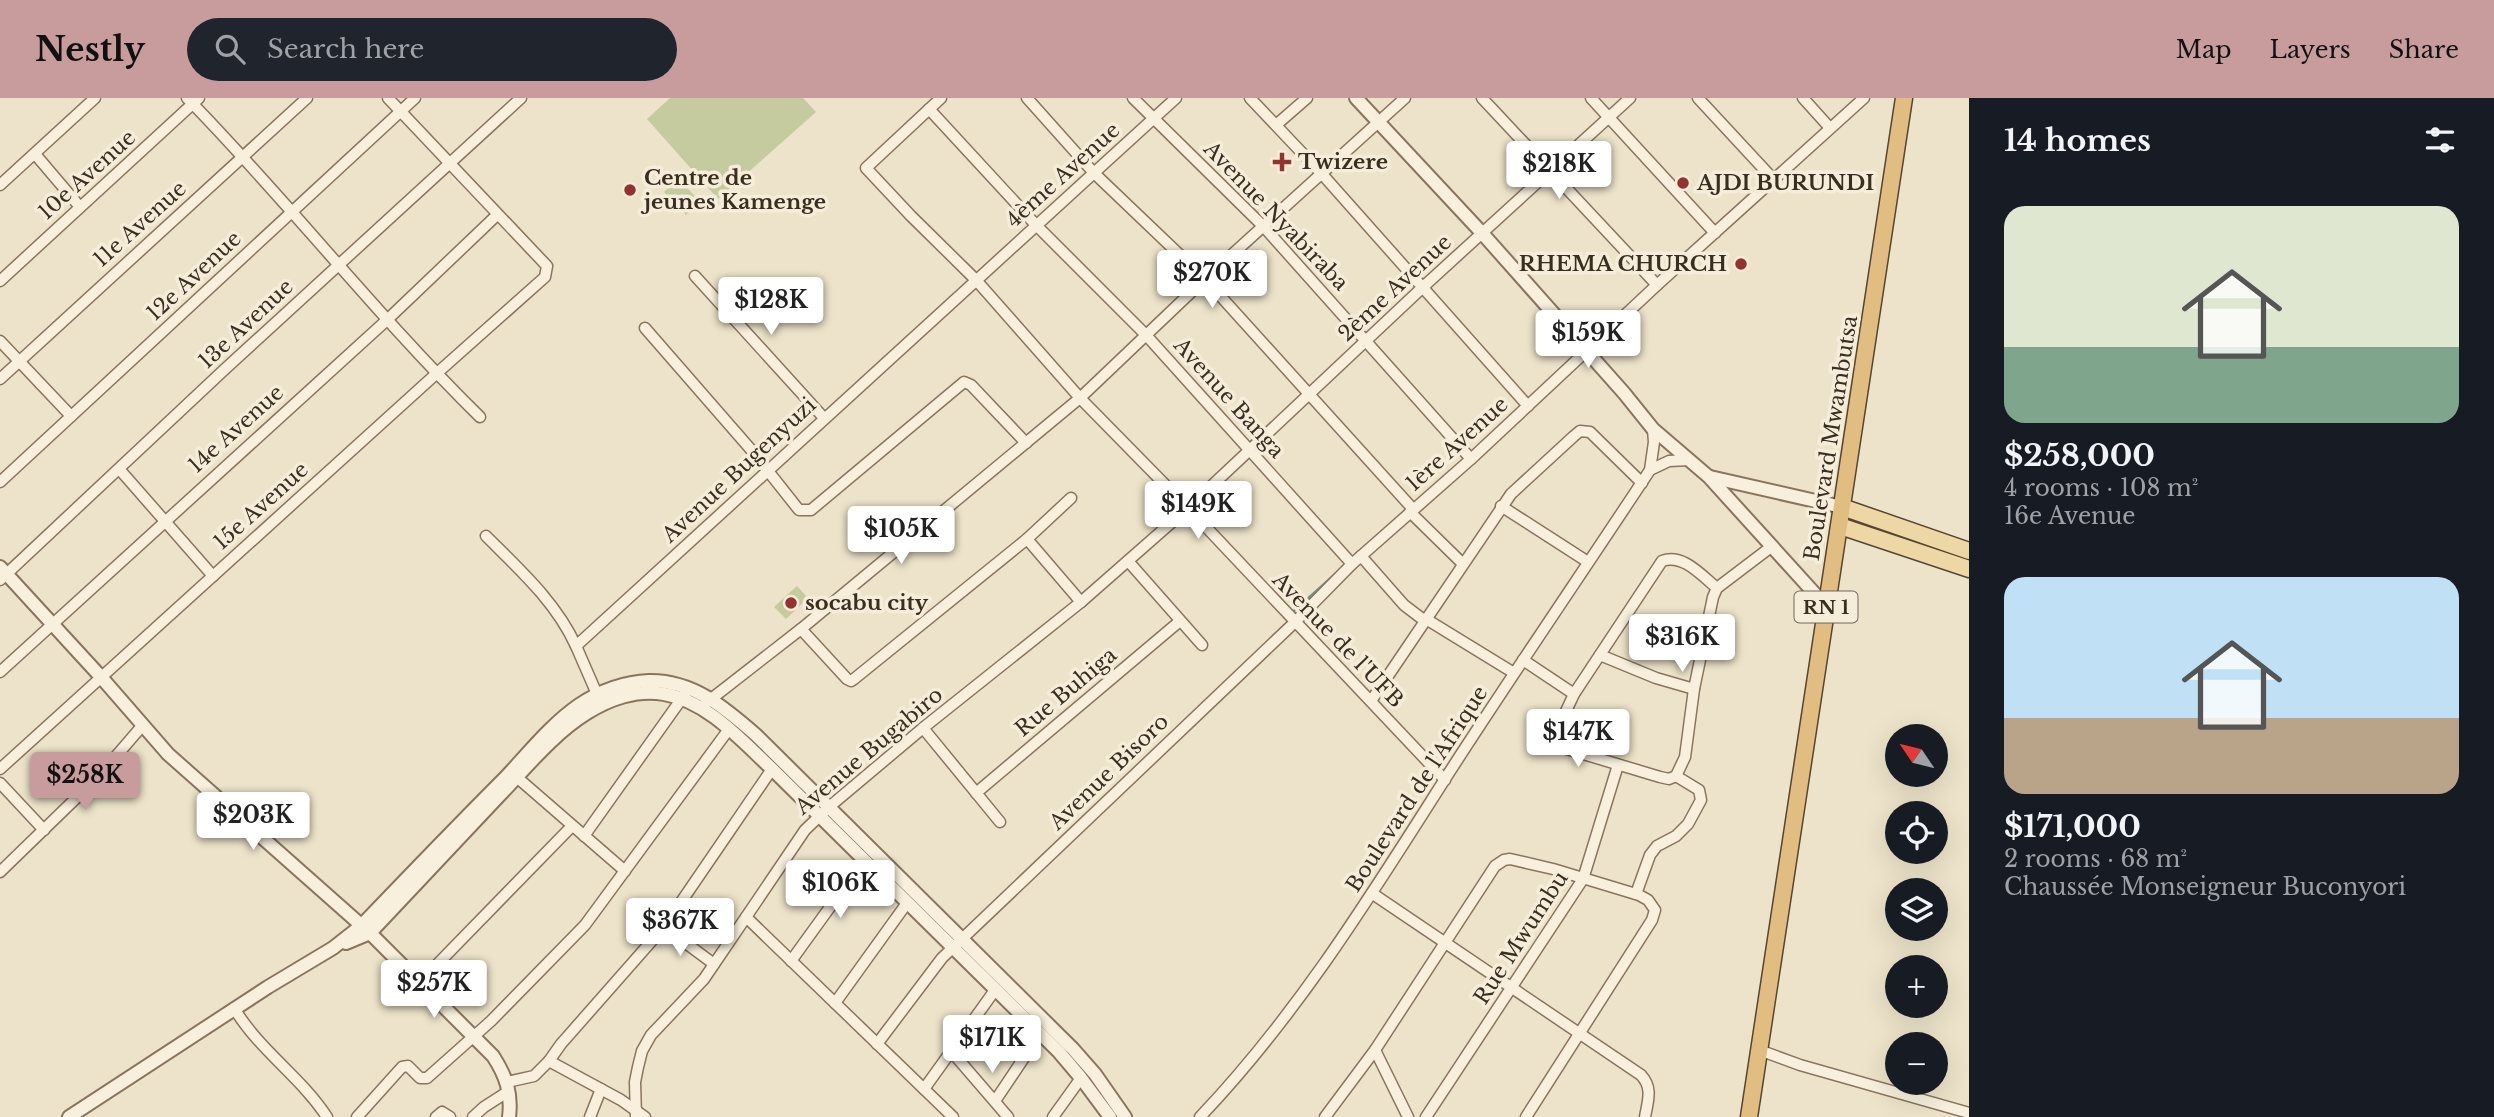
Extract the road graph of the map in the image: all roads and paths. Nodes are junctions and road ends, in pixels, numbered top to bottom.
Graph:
1 (95, 98) edge
2 (307, 98) edge
3 (388, 98) edge
4 (415, 98) edge
5 (521, 98) edge
6 (941, 98) edge
7 (1027, 98) edge
8 (1133, 98) edge
9 (1177, 98) edge
10 (1250, 98) edge
11 (1307, 98) edge
12 (1356, 98) edge
13 (1405, 98) edge
14 (1482, 98) edge
15 (1591, 98) edge
16 (1630, 98) edge
17 (1698, 98) edge
18 (1803, 98) edge
19 (1864, 98) edge
20 (1904, 98) edge
21 (193, 100) edge
22 (929, 109) junction
23 (400, 111) junction
24 (1609, 117) junction
25 (1153, 120) junction
26 (1379, 124) junction
27 (1276, 125) junction
28 (1830, 128) junction
29 (35, 154) junction
30 (242, 157) junction
31 (450, 165) junction
32 (1552, 170) junction
33 (1094, 173) junction
34 (1322, 174) junction
35 (1774, 180) junction
36 (0, 185) edge
37 (80, 207) junction
38 (292, 211) junction
39 (497, 215) junction
40 (1036, 225) junction
41 (1264, 227) junction
42 (1482, 233) junction
43 (1714, 233) junction
44 (339, 264) junction
45 (695, 276) dead end
46 (1205, 279) junction
47 (976, 280) junction
48 (0, 281) edge
49 (1657, 285) junction
50 (1423, 287) junction
51 (388, 318) junction
52 (645, 328) dead end
53 (1146, 335) junction
54 (0, 341) edge
55 (1367, 341) junction
56 (1585, 351) junction
57 (19, 361) junction
58 (436, 374) junction
59 (0, 379) edge
60 (1309, 394) junction
61 (1080, 398) junction
62 (1528, 406) junction
63 (71, 416) junction
64 (480, 417) dead end
65 (824, 418) junction
66 (1653, 429) junction
67 (1026, 443) junction
68 (1249, 449) junction
69 (1471, 458) junction
70 (1689, 460) junction
71 (120, 470) junction
72 (1650, 470) junction
73 (768, 472) junction
74 (1709, 477) junction
75 (0, 482) edge
76 (1642, 482) junction
77 (1071, 498) dead end
78 (1501, 506) junction
79 (1842, 507) junction
80 (1188, 508) junction
81 (1411, 511) junction
82 (165, 520) junction
83 (1840, 526) junction
84 (486, 536) dead end
85 (1027, 538) junction
86 (1771, 547) junction
87 (1969, 551) edge
88 (1361, 556) junction
89 (1128, 561) junction
90 (1588, 562) junction
91 (1462, 563) junction
92 (1352, 564) junction
93 (1969, 569) edge
94 (2, 573) edge
95 (213, 576) junction
96 (1717, 588) junction
97 (1081, 602) junction
98 (1826, 606) junction
99 (1426, 620) junction
100 (1180, 621) junction
101 (1294, 622) junction
102 (52, 624) junction
103 (802, 629) junction
104 (1202, 645) dead end
105 (576, 646) junction
106 (1600, 655) junction
107 (1523, 660) junction
108 (0, 672) edge
109 (1514, 673) junction
110 (101, 677) junction
111 (1694, 689) junction
112 (686, 693) junction
113 (1574, 694) junction
114 (710, 698) junction
115 (600, 699) junction
116 (1371, 701) junction
117 (701, 708) junction
118 (144, 728) junction
119 (923, 728) junction
120 (729, 729) junction
121 (1618, 765) junction
122 (0, 769) edge
123 (772, 769) junction
124 (514, 775) junction
125 (1676, 776) junction
126 (1445, 780) junction
127 (0, 783) edge
128 (976, 793) junction
129 (824, 811) junction
130 (1000, 822) dead end
131 (572, 826) junction
132 (44, 830) junction
133 (584, 836) junction
134 (864, 860) junction
135 (625, 871) junction
136 (0, 872) edge
137 (1583, 879) junction
138 (1373, 894) junction
139 (1636, 894) junction
140 (907, 904) junction
141 (746, 917) junction
142 (664, 927) junction
143 (365, 929) junction
144 (962, 939) junction
145 (1446, 942) junction
146 (951, 948) junction
147 (792, 961) junction
148 (714, 964) junction
149 (420, 982) junction
150 (1513, 987) junction
151 (995, 990) junction
152 (835, 1003) junction
153 (234, 1008) junction
154 (1582, 1033) junction
155 (1040, 1034) junction
156 (474, 1036) junction
157 (877, 1044) junction
158 (1375, 1050) junction
159 (1759, 1050) junction
160 (952, 1052) junction
161 (549, 1061) junction
162 (1081, 1078) junction
163 (508, 1086) junction
164 (600, 1089) junction
165 (924, 1089) junction
166 (995, 1101) junction
167 (1969, 1101) edge
168 (1968, 1112) edge
169 (636, 1114) edge
170 (324, 1116) edge
171 (69, 1117) edge
172 (357, 1117) edge
173 (436, 1117) edge
174 (450, 1117) edge
175 (473, 1117) edge
176 (509, 1117) edge
177 (590, 1117) edge
178 (645, 1117) edge
179 (953, 1117) edge
180 (1008, 1117) edge
181 (1053, 1117) edge
182 (1110, 1117) edge
183 (1125, 1117) edge
184 (1200, 1117) edge
185 (1325, 1117) edge
186 (1408, 1117) edge
187 (1426, 1117) edge
188 (1526, 1117) edge
189 (1645, 1117) edge
190 (1749, 1117) edge

1 - 29 street
2 - 30 street, 11e Avenue
3 - 23 street
4 - 23 street, 12e Avenue
5 - 31 street, 13e Avenue
6 - 22 street
7 - 33 street
8 - 25 street, Avenue Nyabiraba
9 - 25 street, 4ème Avenue
10 - 27 street
11 - 27 street
12 - 26 street
13 - 26 street
14 - 32 street
15 - 24 street
16 - 24 street, 2ème Avenue
17 - 35 street
18 - 28 street
19 - 28 street, 1ère Avenue
20 - 79 highway, Boulevard Mwambutsa / RN 1
21 - 30 street
21 - 37 street, 10e Avenue
22 - 40 street, Avenue Banga
22 - 47 street, Avenue de l'UFB
23 - 31 street
23 - 38 street, 12e Avenue
24 - 32 street, 2ème Avenue
24 - 43 street
25 - 33 street, 4ème Avenue
25 - 41 street, Avenue Nyabiraba
26 - 34 street
26 - 42 street
27 - 34 street
28 - 35 street, 1ère Avenue
29 - 36 street
29 - 37 street
30 - 38 street
30 - 57 street, 11e Avenue
31 - 39 street
31 - 44 street, 13e Avenue
32 - 42 street, 2ème Avenue
32 - 49 street
33 - 40 street, 4ème Avenue
33 - 46 street
34 - 41 street
34 - 50 street
35 - 43 street, 1ère Avenue
37 - 48 street, 10e Avenue
38 - 44 street
38 - 63 street, 12e Avenue
39 - 51 street, 14e Avenue
39 - 58 street, 15e Avenue
40 - 47 street, 4ème Avenue
40 - 53 street, Avenue Banga
41 - 46 street
41 - 55 street, Avenue Nyabiraba
42 - 50 street, 2ème Avenue
42 - 56 street
43 - 49 street, 1ère Avenue
44 - 51 street
44 - 71 street, 13e Avenue
45 - 65 street
46 - 53 street
46 - 60 street
47 - 61 street, Avenue de l'UFB
47 - 65 street, Avenue Bugenyuzi
49 - 56 street, 1ère Avenue
50 - 55 street, 2ème Avenue
50 - 62 street
51 - 58 street
51 - 82 street, 14e Avenue
52 - 73 street
53 - 61 street
53 - 68 street, Avenue Banga
54 - 57 street
55 - 60 street, 2ème Avenue
55 - 69 street, Avenue Nyabiraba
56 - 62 street, 1ère Avenue
56 - 66 street
57 - 59 street, 11e Avenue
57 - 63 street
58 - 64 street
58 - 95 street, 15e Avenue
60 - 68 street, 2ème Avenue
60 - 81 street
61 - 67 street
61 - 80 street, Avenue de l'UFB
62 - 69 street, 1ère Avenue
63 - 75 street, 12e Avenue
65 - 73 street, Avenue Bugenyuzi
66 - 70 street
66 - 72 street, Boulevard de l'Afrique
67 - 73 street
67 - 103 street
68 - 80 street, 2ème Avenue
68 - 92 street, Avenue Banga
69 - 81 street, 1ère Avenue
70 - 72 street
70 - 74 street
71 - 82 street
71 - 94 street, 13e Avenue
72 - 76 street, Boulevard de l'Afrique
73 - 105 street, Avenue Bugenyuzi
74 - 79 street
74 - 86 street
76 - 78 street
76 - 90 street, Boulevard de l'Afrique
77 - 85 street
78 - 90 street
78 - 91 street
79 - 83 highway, Boulevard Mwambutsa / RN 1
79 - 87 main road
80 - 89 street, Avenue Bugabiro
80 - 101 street, Avenue de l'UFB
81 - 88 street, 1ère Avenue
81 - 91 street
82 - 95 street
82 - 102 street, 14e Avenue
83 - 93 main road
83 - 98 highway, Boulevard Mwambutsa / RN 1
84 - 105 street
85 - 97 street
85 - 103 street
86 - 96 street
86 - 98 street
88 - 92 street, 1ère Avenue
88 - 99 street
89 - 97 street, Avenue Bugabiro
89 - 100 street
90 - 107 street, Boulevard de l'Afrique
91 - 99 street
92 - 101 street, 1ère Avenue
94 - 102 street
95 - 110 street, 15e Avenue
96 - 106 street
96 - 111 street
97 - 119 street, Avenue Bugabiro
98 - 159 highway, Boulevard Mwambutsa / RN 1
99 - 109 street
99 - 116 street
100 - 104 street
100 - 128 street, Rue Buhiga
101 - 116 street, Avenue de l'UFB
101 - 144 street, Avenue Bisoro
102 - 108 street, 14e Avenue
102 - 110 street
103 - 114 street
105 - 115 street
106 - 111 street
106 - 113 street
107 - 109 street, Boulevard de l'Afrique
107 - 113 street
109 - 126 street, Boulevard de l'Afrique
110 - 118 street
110 - 122 street, 15e Avenue
111 - 125 street
112 - 114 street
112 - 115 street
112 - 117 street
112 - 133 street
113 - 121 street
114 - 117 street
114 - 129 street
115 - 124 street
116 - 126 street, Avenue de l'UFB
117 - 120 street
118 - 132 street
118 - 143 street
119 - 128 street
119 - 129 street, Avenue Bugabiro
120 - 123 street
120 - 135 street
121 - 125 street
121 - 137 street, Rue Mwumbu
123 - 129 street
123 - 142 street
124 - 131 street
124 - 143 street
125 - 139 street
126 - 138 street, Boulevard de l'Afrique
127 - 132 street
128 - 130 street
129 - 134 street
129 - 141 street, Avenue Bugabiro
129 - 144 street
131 - 133 street
131 - 149 street
132 - 136 street
133 - 135 street
134 - 140 street
134 - 147 street
135 - 156 street
137 - 139 street
137 - 145 street
137 - 150 street, Rue Mwumbu
138 - 145 street
138 - 184 street, Boulevard de l'Afrique
139 - 154 street
140 - 146 street
140 - 152 street
141 - 147 street
141 - 148 street, Avenue Bugabiro
142 - 148 street
142 - 161 street
143 - 149 street
143 - 153 street
144 - 146 street, Avenue Bisoro
144 - 183 street
145 - 150 street
145 - 158 street
146 - 151 street
146 - 157 street, Avenue Bisoro
147 - 152 street
148 - 169 street, Avenue Bugabiro
149 - 156 street
150 - 154 street
150 - 187 street, Rue Mwumbu
151 - 155 street
151 - 160 street
152 - 157 street
153 - 170 street
153 - 171 street
154 - 188 street
154 - 189 street
155 - 162 street
155 - 166 street
156 - 163 street
156 - 172 street
157 - 165 street
158 - 185 street
158 - 186 street
159 - 168 street
159 - 190 highway, Boulevard Mwambutsa / RN 1
160 - 165 street
160 - 166 street
161 - 163 street
161 - 164 street
162 - 181 street
162 - 182 street
163 - 175 street
163 - 176 street
164 - 169 street
164 - 177 street
165 - 179 street
166 - 180 street
167 - 168 street
169 - 178 street
173 - 174 street

